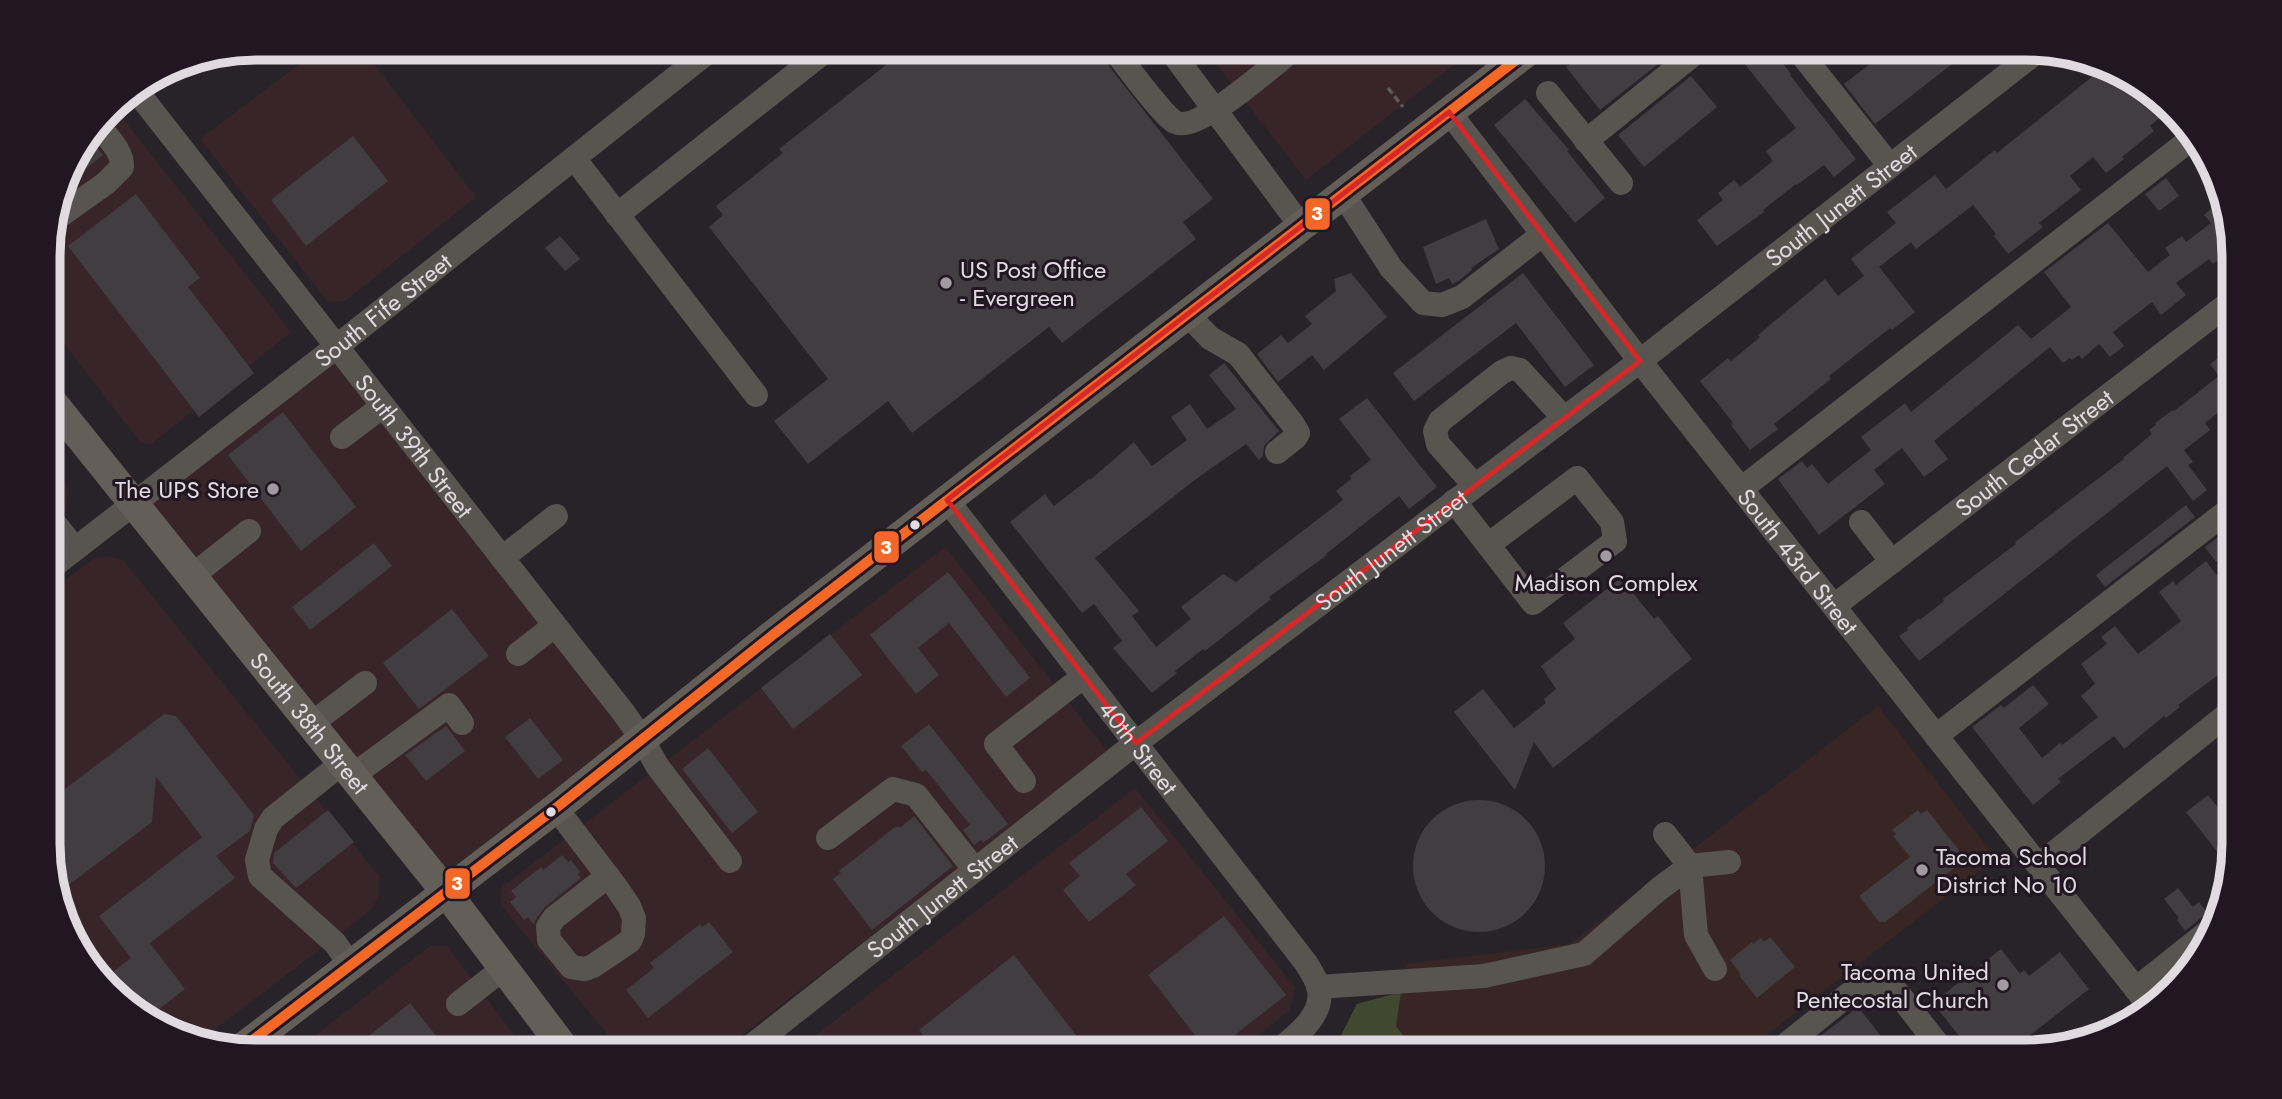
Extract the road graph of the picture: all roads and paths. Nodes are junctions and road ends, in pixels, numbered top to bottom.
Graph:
1 (698, 60) edge
2 (814, 60) edge
3 (1122, 60) edge
4 (1178, 60) edge
5 (1279, 60) edge
6 (1516, 60) edge
7 (1686, 60) edge
8 (1807, 60) edge
9 (2026, 60) edge
10 (1388, 88) dead end
11 (1548, 93) dead end
12 (141, 97) edge
13 (1403, 107) dead end
14 (1216, 110) junction
15 (1449, 112) junction
16 (103, 132) edge
17 (1586, 141) junction
18 (2186, 142) edge
19 (574, 158) junction
20 (1890, 166) junction
21 (1621, 183) dead end
22 (1343, 194) junction
23 (64, 213) edge
24 (617, 215) junction
25 (1301, 226) junction
26 (1543, 234) junction
27 (2222, 308) edge
28 (1188, 315) junction
29 (336, 347) junction
30 (1640, 361) junction
31 (756, 395) dead end
32 (383, 406) junction
33 (60, 412) edge
34 (1564, 418) junction
35 (342, 437) dead end
36 (1277, 452) dead end
37 (1475, 486) junction
38 (1741, 489) junction
39 (947, 500) junction
40 (1454, 501) junction
41 (134, 503) junction
42 (2222, 515) edge
43 (556, 516) dead end
44 (1861, 522) dead end
45 (60, 530) edge
46 (249, 531) dead end
47 (1488, 545) junction
48 (75, 549) junction
49 (502, 558) junction
50 (60, 561) edge
51 (1892, 562) junction
52 (192, 576) junction
53 (1834, 606) junction
54 (554, 626) junction
55 (518, 654) dead end
56 (1084, 676) junction
57 (365, 683) dead end
58 (2222, 719) edge
59 (462, 723) dead end
60 (311, 724) junction
61 (1936, 736) junction
62 (642, 739) junction
63 (1136, 743) junction
64 (347, 769) junction
65 (1024, 781) dead end
66 (556, 808) junction
67 (1665, 834) dead end
68 (828, 838) dead end
69 (730, 861) dead end
70 (1729, 862) dead end
71 (2039, 865) junction
72 (1690, 866) junction
73 (975, 870) junction
74 (608, 876) junction
75 (446, 892) junction
76 (2197, 941) edge
77 (351, 966) junction
78 (504, 968) junction
79 (1715, 969) dead end
80 (2136, 989) junction
81 (1318, 993) junction
82 (2145, 1000) edge
83 (458, 1004) dead end
84 (1290, 1039) edge
85 (1793, 1039) edge
86 (1934, 1039) edge
87 (253, 1040) edge
88 (558, 1040) edge
89 (760, 1040) edge

1 - 19 street, South Fife Street
2 - 24 street
3 - 14 street
4 - 14 street
5 - 14 street
6 - 15 main road
7 - 17 street
8 - 20 street
9 - 20 street, South Junett Street
10 - 13 path
11 - 17 street
12 - 29 street, South 39th Street
14 - 25 street
15 - 22 main road
15 - 26 street, South 43rd Street
16 - 23 street
17 - 21 street
18 - 38 street
19 - 24 street
19 - 29 street, South Fife Street
20 - 30 street, South Junett Street
22 - 25 main road
22 - 26 street
24 - 31 street
25 - 28 main road
26 - 30 street, South 43rd Street
27 - 51 street, South Cedar Street
28 - 36 street
28 - 39 main road
29 - 32 street, South 39th Street
29 - 41 street, South Fife Street
30 - 34 street, South Junett Street
30 - 38 street, South 43rd Street
32 - 35 street
32 - 49 street, South 39th Street
33 - 41 main road, South 38th Street
34 - 37 street, South Junett Street
34 - 37 street
37 - 40 street, South Junett Street
38 - 53 street, South 43rd Street
39 - 56 street, 40th Street
39 - 62 main road
40 - 47 street
40 - 63 street, South Junett Street
41 - 48 street, South Fife Street
41 - 52 main road, South 38th Street
42 - 61 street
43 - 49 street
44 - 51 street
45 - 48 street
46 - 52 street
47 - 47 street
48 - 50 street, South Fife Street
49 - 54 street, South 39th Street
51 - 53 street, South Cedar Street
52 - 60 main road, South 38th Street
53 - 61 street, South 43rd Street
54 - 55 street
54 - 62 street, South 39th Street
56 - 63 street, 40th Street
56 - 65 street
57 - 60 street
58 - 71 street
59 - 64 street
60 - 64 main road, South 38th Street
61 - 71 street, South 43rd Street
62 - 66 main road
62 - 69 street, South 39th Street
63 - 73 street, South Junett Street
63 - 81 street, 40th Street
64 - 75 main road, South 38th Street
64 - 77 street
66 - 74 street
66 - 75 main road
67 - 72 street
68 - 73 street
70 - 72 street
71 - 80 street, South 43rd Street
72 - 79 street
72 - 81 street
73 - 89 street, South Junett Street
74 - 74 street
75 - 77 main road
75 - 78 main road, South 38th Street
76 - 80 street
77 - 87 main road
78 - 83 street
78 - 88 main road, South 38th Street
80 - 82 street, South 43rd Street
81 - 84 street
85 - 86 street

